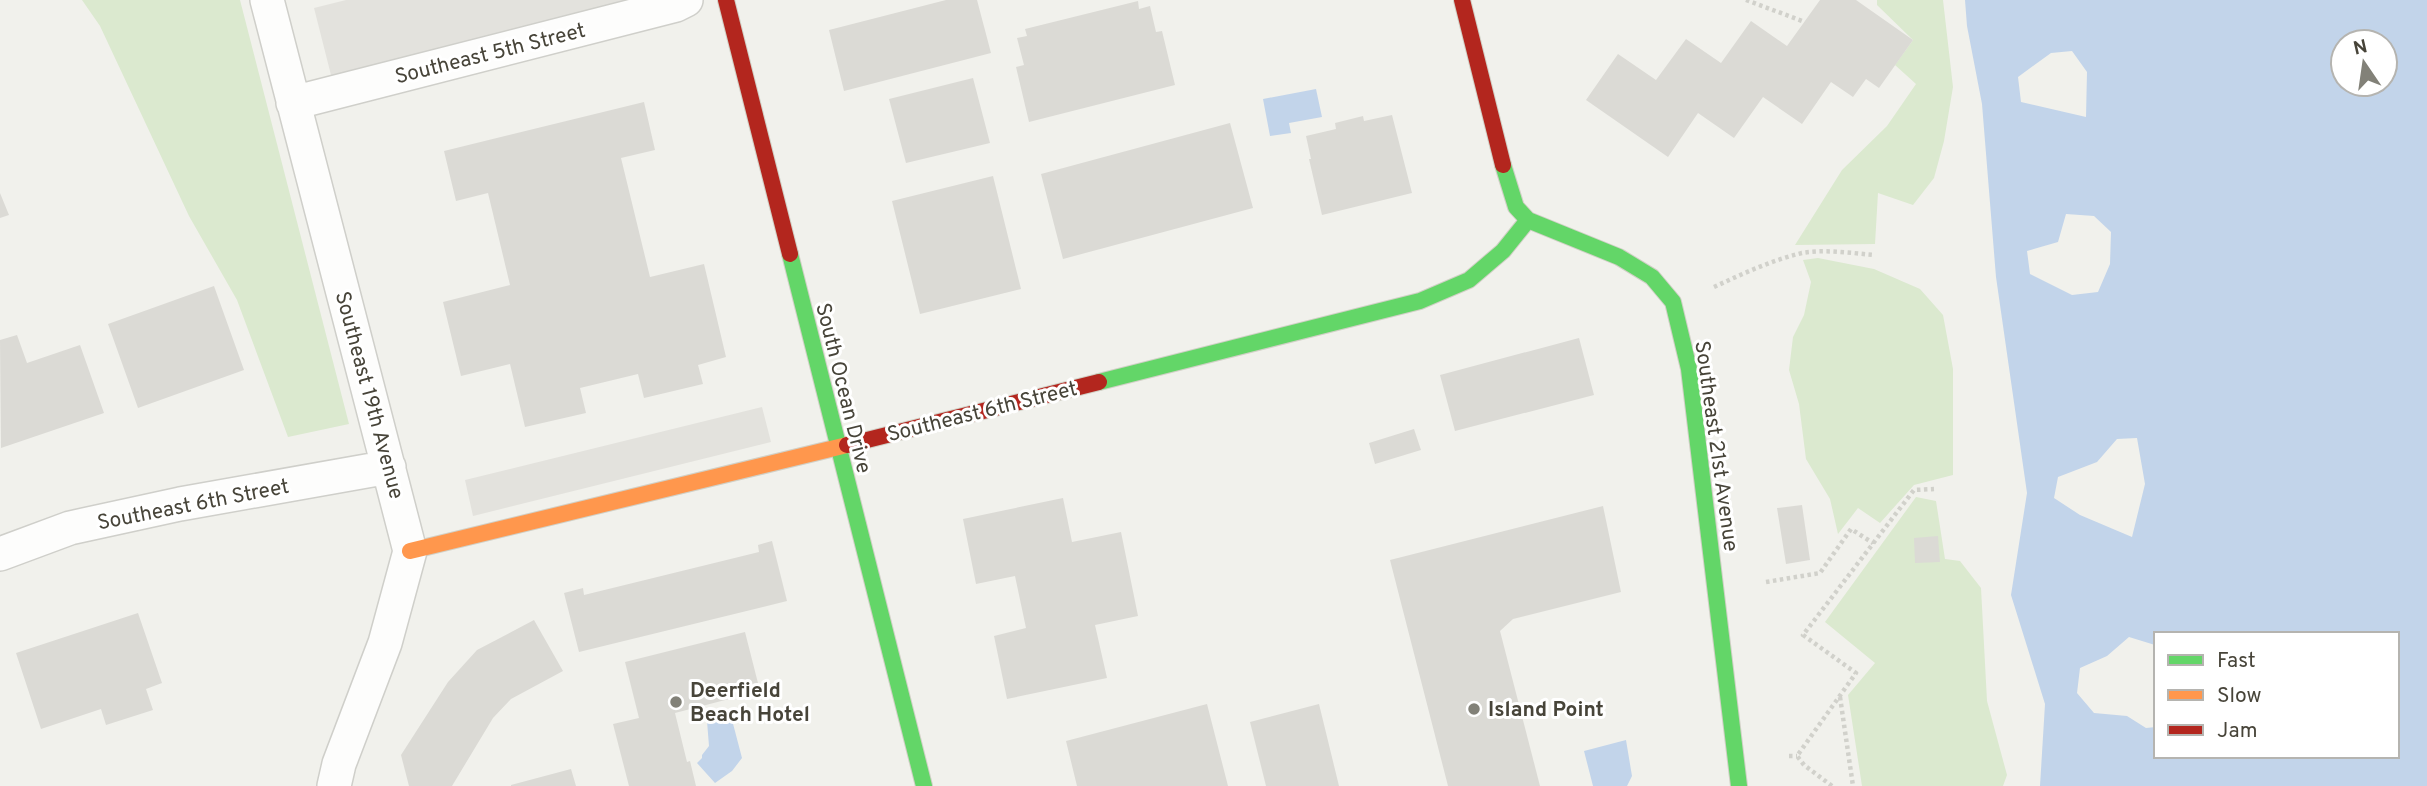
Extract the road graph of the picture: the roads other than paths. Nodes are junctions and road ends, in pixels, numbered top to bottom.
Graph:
1 (267, 0) edge
2 (686, 0) edge
3 (726, 0) edge
4 (1462, 0) edge
5 (293, 103) junction
6 (1528, 220) junction
7 (837, 448) junction
8 (389, 467) junction
9 (410, 551) junction
10 (0, 554) edge
11 (334, 786) edge
12 (924, 786) edge
13 (1739, 786) edge

1 - 5 street, Southeast 19th Avenue
2 - 5 street, Southeast 5th Street
3 - 7 street, South Ocean Drive
4 - 6 street
5 - 8 street, Southeast 19th Avenue
6 - 7 street, Southeast 6th Street
6 - 13 street, Southeast 21st Avenue
7 - 9 street, Southeast 6th Street
7 - 12 street, South Ocean Drive
8 - 9 street, Southeast 19th Avenue
8 - 10 street, Southeast 6th Street
9 - 11 street, Southeast 19th Avenue

